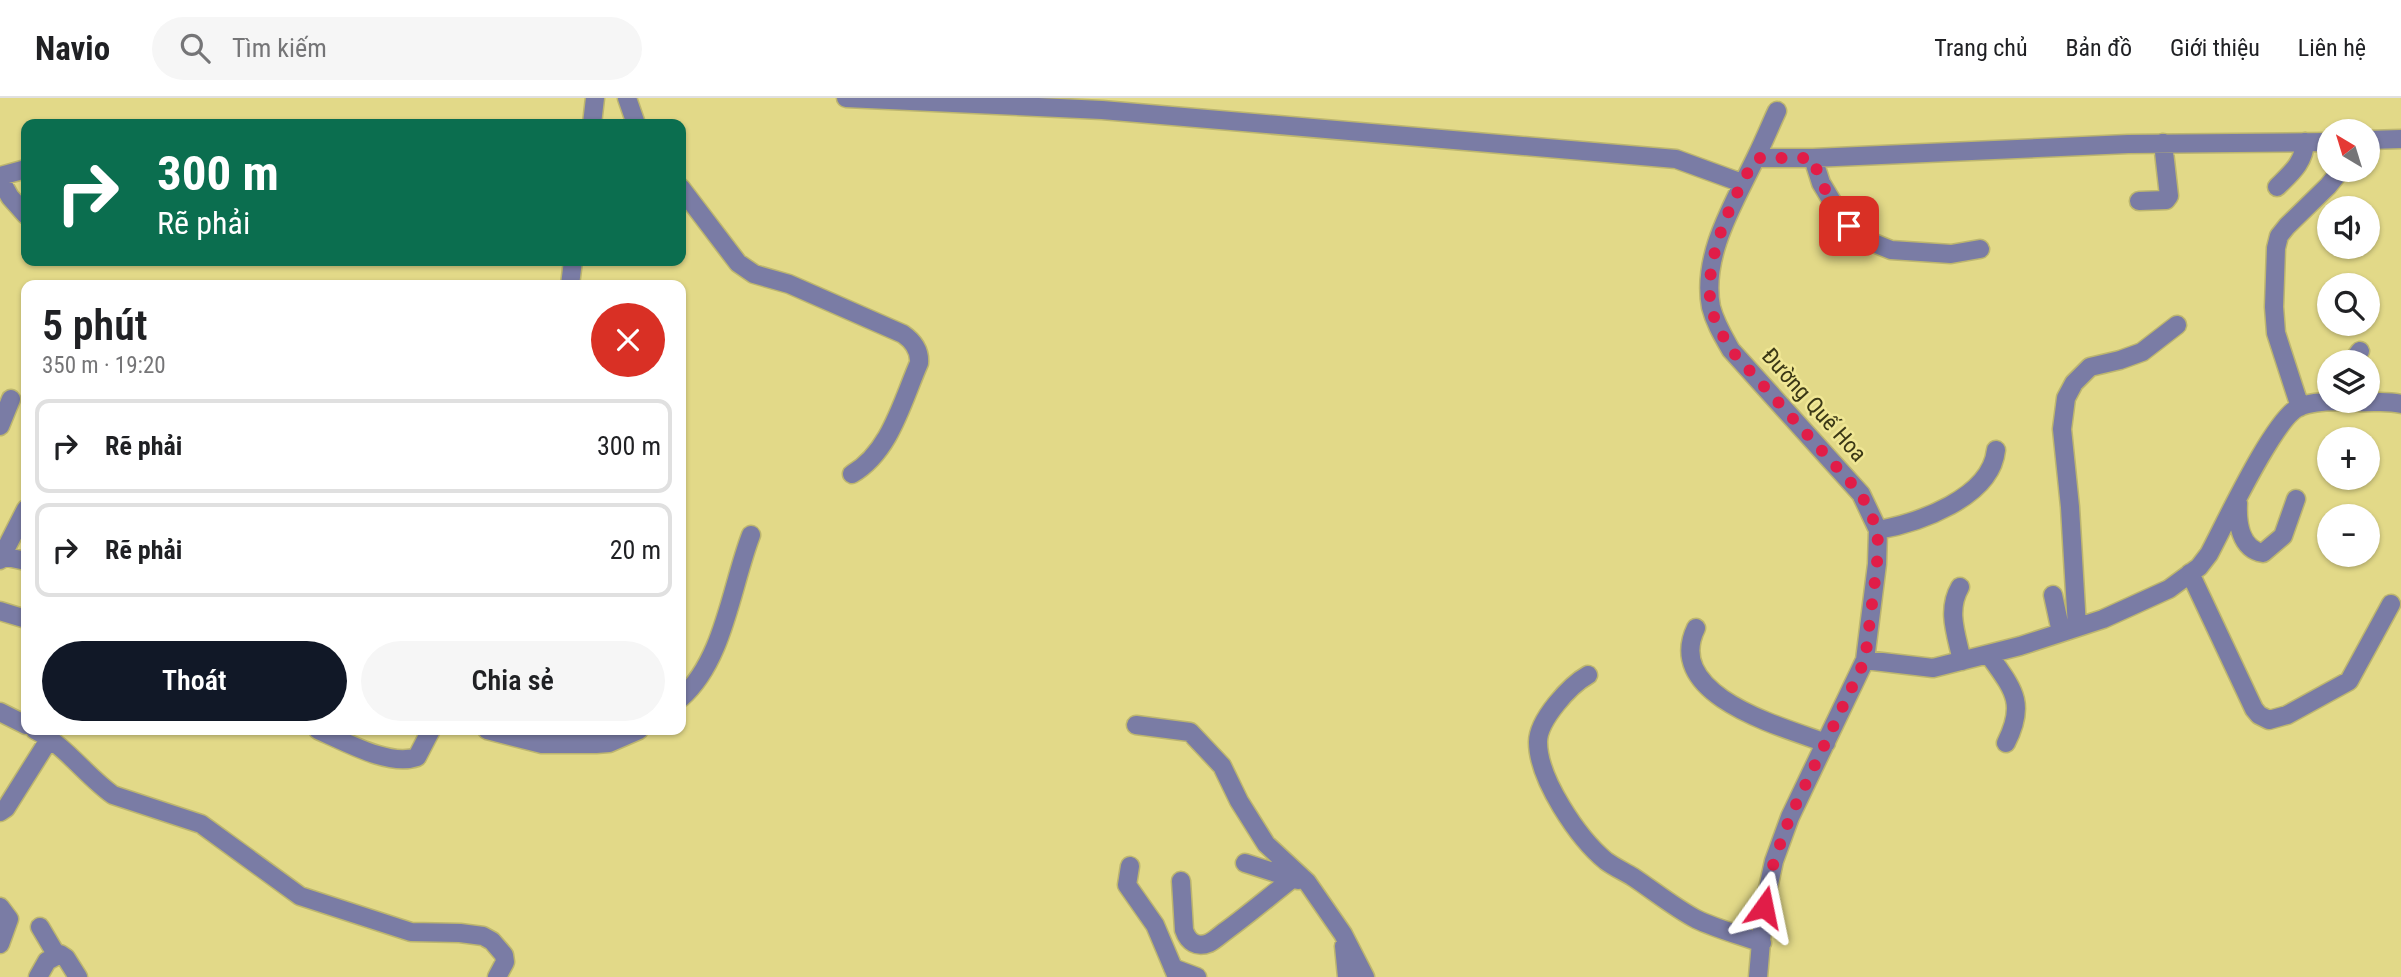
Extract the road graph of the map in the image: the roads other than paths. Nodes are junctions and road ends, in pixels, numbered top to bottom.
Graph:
1 (595, 98) edge
2 (627, 98) edge
3 (846, 98) edge
4 (1777, 111) dead end
5 (593, 119) edge
6 (634, 119) edge
7 (2401, 139) edge
8 (2380, 140) edge
9 (2305, 142) junction
10 (2317, 142) edge
11 (2163, 143) junction
12 (1756, 158) junction
13 (1813, 158) junction
14 (21, 171) edge
15 (0, 177) edge
16 (2331, 182) edge
17 (1742, 183) junction
18 (2277, 187) dead end
19 (686, 195) edge
20 (2139, 201) dead end
21 (21, 209) edge
22 (1980, 249) dead end
23 (2178, 325) dead end
24 (11, 399) dead end
25 (2316, 400) edge
26 (2401, 404) edge
27 (0, 426) edge
28 (1996, 450) dead end
29 (852, 474) dead end
30 (2238, 499) junction
31 (2295, 499) dead end
32 (21, 519) edge
33 (1878, 530) junction
34 (751, 535) dead end
35 (1, 558) edge
36 (21, 560) edge
37 (2190, 573) junction
38 (1960, 587) dead end
39 (2053, 595) dead end
40 (2390, 604) dead end
41 (0, 611) edge
42 (21, 618) edge
43 (1696, 628) dead end
44 (2069, 630) junction
45 (1989, 654) junction
46 (1865, 660) junction
47 (1962, 661) junction
48 (1588, 675) dead end
49 (686, 692) edge
50 (0, 712) edge
51 (21, 722) edge
52 (1136, 725) dead end
53 (42, 735) edge
54 (44, 735) edge
55 (330, 735) edge
56 (428, 735) edge
57 (507, 735) edge
58 (607, 736) edge
59 (1826, 743) junction
60 (2006, 743) dead end
61 (0, 812) edge
62 (1245, 863) dead end
63 (1130, 866) dead end
64 (1299, 880) junction
65 (1181, 881) dead end
66 (0, 907) edge
67 (40, 927) dead end
68 (1343, 934) junction
69 (1762, 943) junction
70 (0, 944) edge
71 (501, 949) junction
72 (56, 954) junction
73 (1175, 973) edge
74 (38, 977) edge
75 (78, 977) edge
76 (488, 977) edge
77 (497, 977) edge
78 (1197, 977) edge
79 (1347, 977) edge
80 (1365, 977) edge
81 (1758, 977) edge

1 - 5 street
2 - 6 street
3 - 17 street
4 - 12 street, Đường Quế Hoa
7 - 8 street
9 - 10 street
9 - 11 street
9 - 18 street
11 - 13 street
11 - 20 street
12 - 13 street
12 - 17 street, Đường Quế Hoa
13 - 22 street
14 - 15 street
15 - 21 street
16 - 25 street
17 - 33 street, Đường Quế Hoa
19 - 29 street
23 - 44 street
24 - 27 street
25 - 26 street
25 - 30 street
28 - 33 street
30 - 31 street
30 - 37 street
32 - 35 street
33 - 46 street, Đường Quế Hoa
34 - 49 street
35 - 36 street
37 - 40 street
37 - 44 street
38 - 47 street
39 - 44 street
41 - 42 street
43 - 59 street
44 - 45 street
45 - 47 street
45 - 60 street
46 - 47 street
46 - 59 street, Đường Quế Hoa
48 - 69 street
50 - 51 street
52 - 64 street
53 - 61 street
54 - 71 street
55 - 56 street
57 - 58 street
59 - 69 street, Đường Quế Hoa
62 - 64 street
63 - 73 street
64 - 65 street
64 - 68 street
66 - 70 street
67 - 72 street
68 - 79 street
68 - 80 street
69 - 81 street, Đường Quế Hoa
71 - 76 street
71 - 77 street
72 - 74 street
72 - 75 street
73 - 78 street

